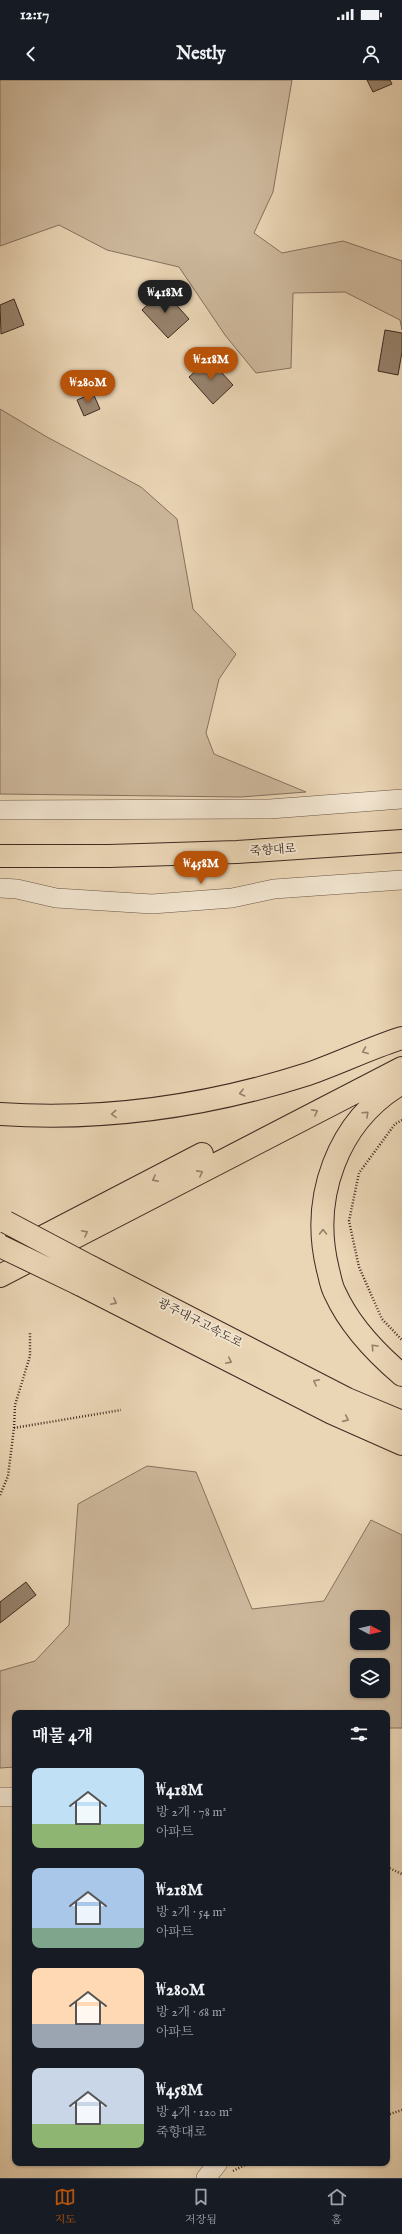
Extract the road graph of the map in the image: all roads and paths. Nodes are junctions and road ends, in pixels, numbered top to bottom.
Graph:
1 (402, 799) edge
2 (0, 810) edge
3 (402, 841) edge
4 (0, 856) edge
5 (402, 880) edge
6 (0, 888) edge
7 (402, 1038) edge
8 (402, 1055) edge
9 (402, 1068) edge
10 (402, 1083) edge
11 (0, 1114) edge
12 (402, 1120) edge
13 (3, 1220) edge
14 (0, 1246) edge
15 (0, 1259) edge
16 (0, 1276) edge
17 (30, 1333) dead end
18 (402, 1340) edge
19 (402, 1375) edge
20 (121, 1410) dead end
21 (402, 1422) edge
22 (14, 1428) junction
23 (402, 1444) edge
24 (0, 1495) edge
25 (0, 1797) edge
26 (12, 1797) edge
27 (390, 1868) edge
28 (402, 1874) edge
29 (402, 2110) edge
30 (390, 2114) edge
31 (236, 2166) edge
32 (224, 2168) edge
33 (206, 2178) edge

1 - 2 street
3 - 4 main road, 죽향대로
5 - 6 street
7 -> 11 main road
8 -> 15 main road
16 -> 9 main road
19 -> 10 main road
12 - 18 path
21 -> 13 main road, 광주대구고속도로, bridge
14 -> 23 main road, 광주대구고속도로, bridge
17 - 22 path
20 - 22 path
22 - 24 path
25 - 26 street
27 - 28 path
29 - 30 path
31 - 32 path
32 - 33 street

